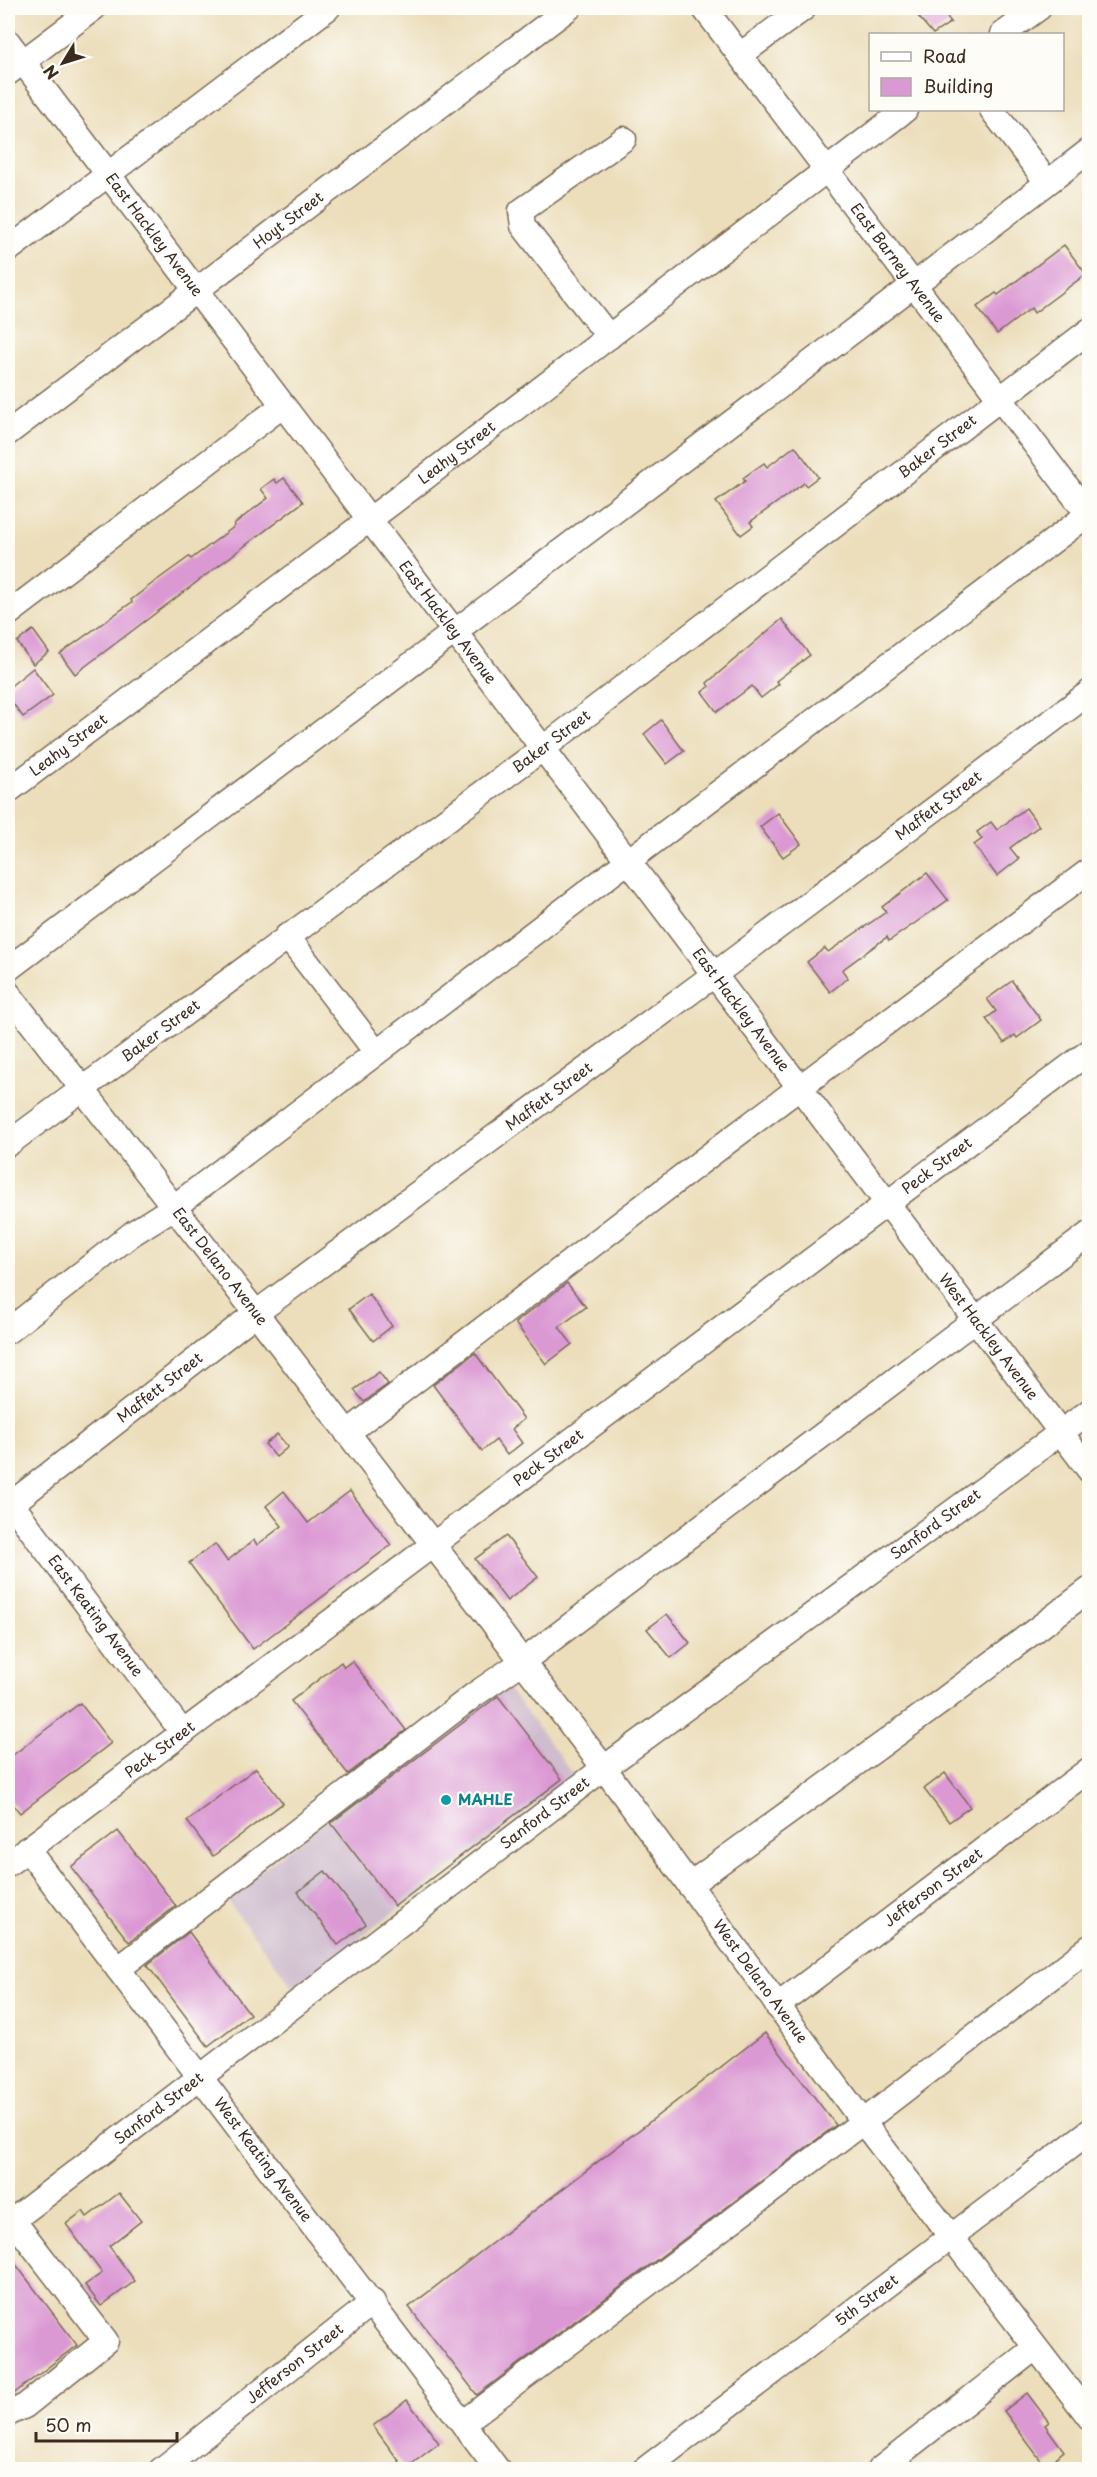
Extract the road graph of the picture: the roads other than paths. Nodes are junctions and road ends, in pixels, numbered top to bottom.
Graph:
1 (94, 8) edge
2 (328, 8) edge
3 (569, 8) edge
4 (704, 8) edge
5 (804, 8) edge
6 (1039, 8) edge
7 (1004, 33) edge
8 (8, 42) edge
9 (740, 55) junction
10 (15, 67) edge
11 (904, 111) edge
12 (993, 111) edge
13 (624, 139) dead end
14 (1089, 150) edge
15 (827, 170) junction
16 (108, 174) junction
17 (1047, 182) junction
18 (8, 250) edge
19 (915, 284) junction
20 (196, 291) junction
21 (1089, 330) edge
22 (609, 337) junction
23 (998, 399) junction
24 (282, 406) junction
25 (8, 433) edge
26 (1089, 515) edge
27 (368, 521) junction
28 (8, 614) edge
29 (454, 632) junction
30 (1089, 692) edge
31 (542, 749) junction
32 (8, 791) edge
33 (628, 861) junction
34 (1089, 870) edge
35 (287, 936) junction
36 (8, 969) edge
37 (715, 974) junction
38 (8, 993) edge
39 (1089, 1051) edge
40 (376, 1052) junction
41 (800, 1087) junction
42 (82, 1089) junction
43 (8, 1144) edge
44 (888, 1203) junction
45 (174, 1208) junction
46 (1089, 1233) edge
47 (256, 1314) junction
48 (974, 1318) junction
49 (8, 1331) edge
50 (1089, 1411) edge
51 (347, 1433) junction
52 (1060, 1433) junction
53 (1089, 1471) edge
54 (9, 1501) edge
55 (432, 1544) junction
56 (1089, 1589) edge
57 (522, 1662) junction
58 (183, 1733) junction
59 (604, 1768) junction
60 (1089, 1769) edge
61 (27, 1849) junction
62 (8, 1864) edge
63 (689, 1885) junction
64 (1089, 1947) edge
65 (118, 1969) junction
66 (777, 2006) junction
67 (201, 2077) junction
68 (863, 2122) junction
69 (1089, 2131) edge
70 (10, 2222) edge
71 (950, 2238) junction
72 (373, 2302) junction
73 (1035, 2348) junction
74 (8, 2414) edge
75 (1089, 2418) edge
76 (463, 2423) junction
77 (161, 2469) edge
78 (498, 2469) edge
79 (644, 2469) edge
80 (879, 2469) edge

1 - 10 street
2 - 16 street
3 - 20 street, Hoyt Street
4 - 9 street, East Barney Avenue
5 - 9 street
6 - 7 street
8 - 10 street, East Hackley Avenue
9 - 15 street, East Barney Avenue
10 - 16 street, East Hackley Avenue
11 - 15 street, Leahy Street
12 - 17 street
13 - 22 street
14 - 17 street
15 - 19 street, East Barney Avenue
15 - 22 street, Leahy Street
16 - 18 street
16 - 20 street, East Hackley Avenue
17 - 19 street
19 - 23 street, East Barney Avenue
19 - 29 street
20 - 24 street, East Hackley Avenue
20 - 25 street, Hoyt Street
21 - 23 street, Baker Street
22 - 27 street, Leahy Street
23 - 26 street, East Barney Avenue
23 - 31 street, Baker Street
24 - 27 street, East Hackley Avenue
24 - 28 street
26 - 33 street
27 - 29 street, East Hackley Avenue
27 - 32 street, Leahy Street
29 - 31 street, East Hackley Avenue
29 - 36 street
30 - 37 street, Maffett Street
31 - 33 street, East Hackley Avenue
31 - 35 street, Baker Street
33 - 37 street, East Hackley Avenue
33 - 40 street
34 - 41 street
35 - 40 street
35 - 42 street, Baker Street
37 - 41 street, East Hackley Avenue
37 - 47 street, Maffett Street
38 - 42 street, East Delano Avenue
39 - 44 street, Peck Street
40 - 45 street
41 - 44 street, East Hackley Avenue
41 - 51 street
42 - 43 street, Baker Street
42 - 45 street, East Delano Avenue
44 - 48 street, West Hackley Avenue
44 - 55 street, Peck Street
45 - 47 street, East Delano Avenue
45 - 49 street
46 - 48 street
47 - 51 street, East Delano Avenue
47 - 54 street, Maffett Street
48 - 52 street, West Hackley Avenue
48 - 57 street
50 - 52 street, Sanford Street
51 - 55 street, East Delano Avenue
52 - 53 street, West Hackley Avenue
52 - 59 street, Sanford Street
54 - 58 street, East Keating Avenue
55 - 57 street, West Delano Avenue
55 - 58 street, Peck Street
56 - 63 street
57 - 59 street, West Delano Avenue
57 - 65 street
58 - 61 street, Peck Street
59 - 63 street, West Delano Avenue
59 - 67 street, Sanford Street
60 - 66 street, Jefferson Street
61 - 62 street, Peck Street
61 - 65 street, West Keating Avenue
63 - 66 street, West Delano Avenue
64 - 68 street
65 - 67 street, West Keating Avenue
66 - 68 street, West Delano Avenue
67 - 70 street, Sanford Street
67 - 72 street, West Keating Avenue
68 - 71 street, West Delano Avenue
68 - 76 street
69 - 71 street, 5th Street
70 - 74 street
71 - 73 street, West Delano Avenue
71 - 79 street, 5th Street
72 - 76 street, West Keating Avenue
72 - 77 street, Jefferson Street
73 - 75 street, West Delano Avenue
73 - 80 street
76 - 78 street, West Keating Avenue

